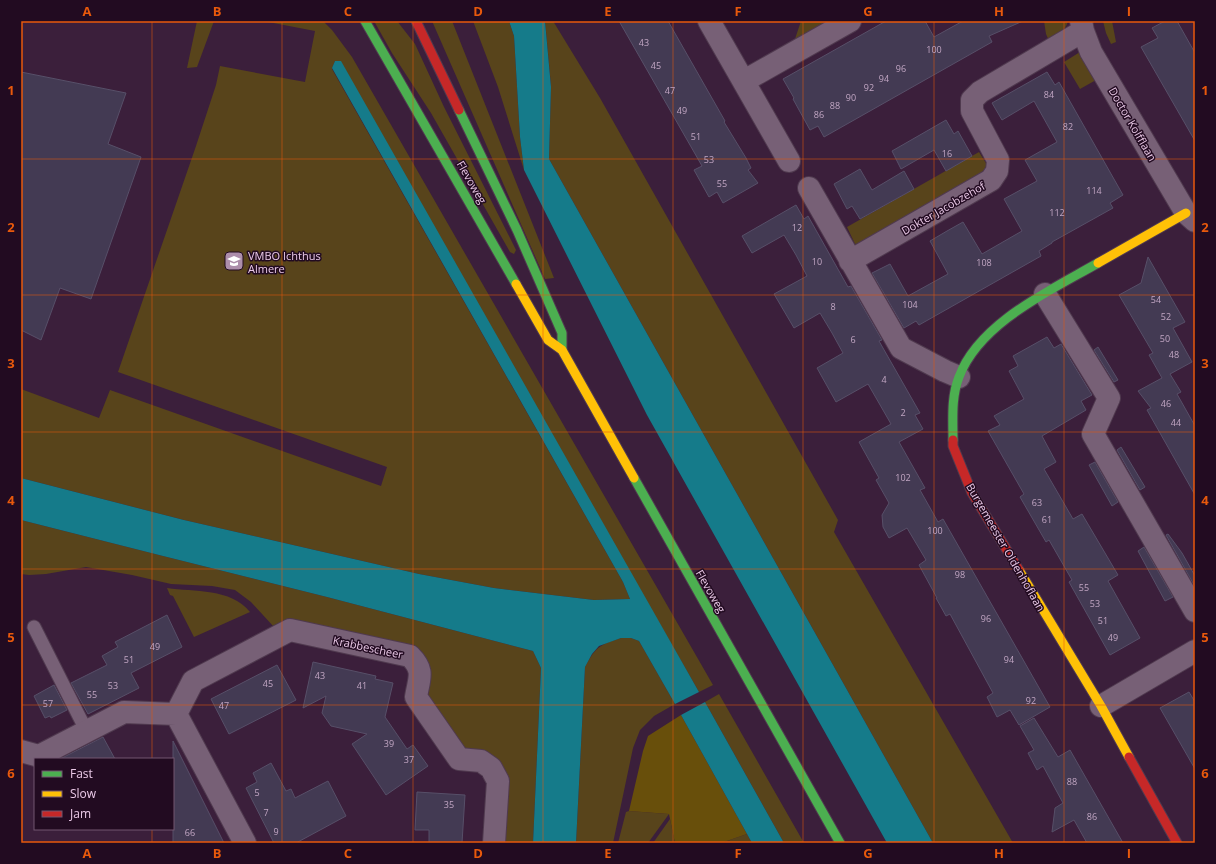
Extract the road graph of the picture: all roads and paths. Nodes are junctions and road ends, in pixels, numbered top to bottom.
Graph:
1 (365, 21) edge
2 (416, 21) edge
3 (709, 21) edge
4 (850, 21) edge
5 (1082, 26) edge
6 (744, 81) junction
7 (789, 161) dead end
8 (808, 188) dead end
9 (1190, 217) edge
10 (850, 261) junction
11 (1045, 294) junction
12 (562, 350) junction
13 (959, 377) junction
14 (1195, 611) edge
15 (34, 627) dead end
16 (1195, 651) edge
17 (1100, 706) junction
18 (176, 714) junction
19 (86, 730) junction
20 (21, 751) edge
21 (245, 843) edge
22 (494, 843) edge
23 (840, 843) edge
24 (1176, 843) edge

1 - 12 main road, Flevoweg
2 - 12 main road, Flevoweg
3 - 6 street
4 - 6 street
5 - 9 street, Doctor Kolfflaan
5 - 10 street, Dokter Jacobzehof
6 - 7 street
8 - 10 street
9 - 11 main road, Burgemeester Oldenhoflaan
10 - 13 street
11 - 13 main road, Burgemeester Oldenhoflaan
11 - 14 street
12 - 23 main road, Flevoweg
13 - 17 main road, Burgemeester Oldenhoflaan
15 - 19 lane
16 - 17 street
17 - 24 main road, Burgemeester Oldenhoflaan
18 - 19 street
18 - 21 street
18 - 22 street, Krabbescheer
19 - 20 street

